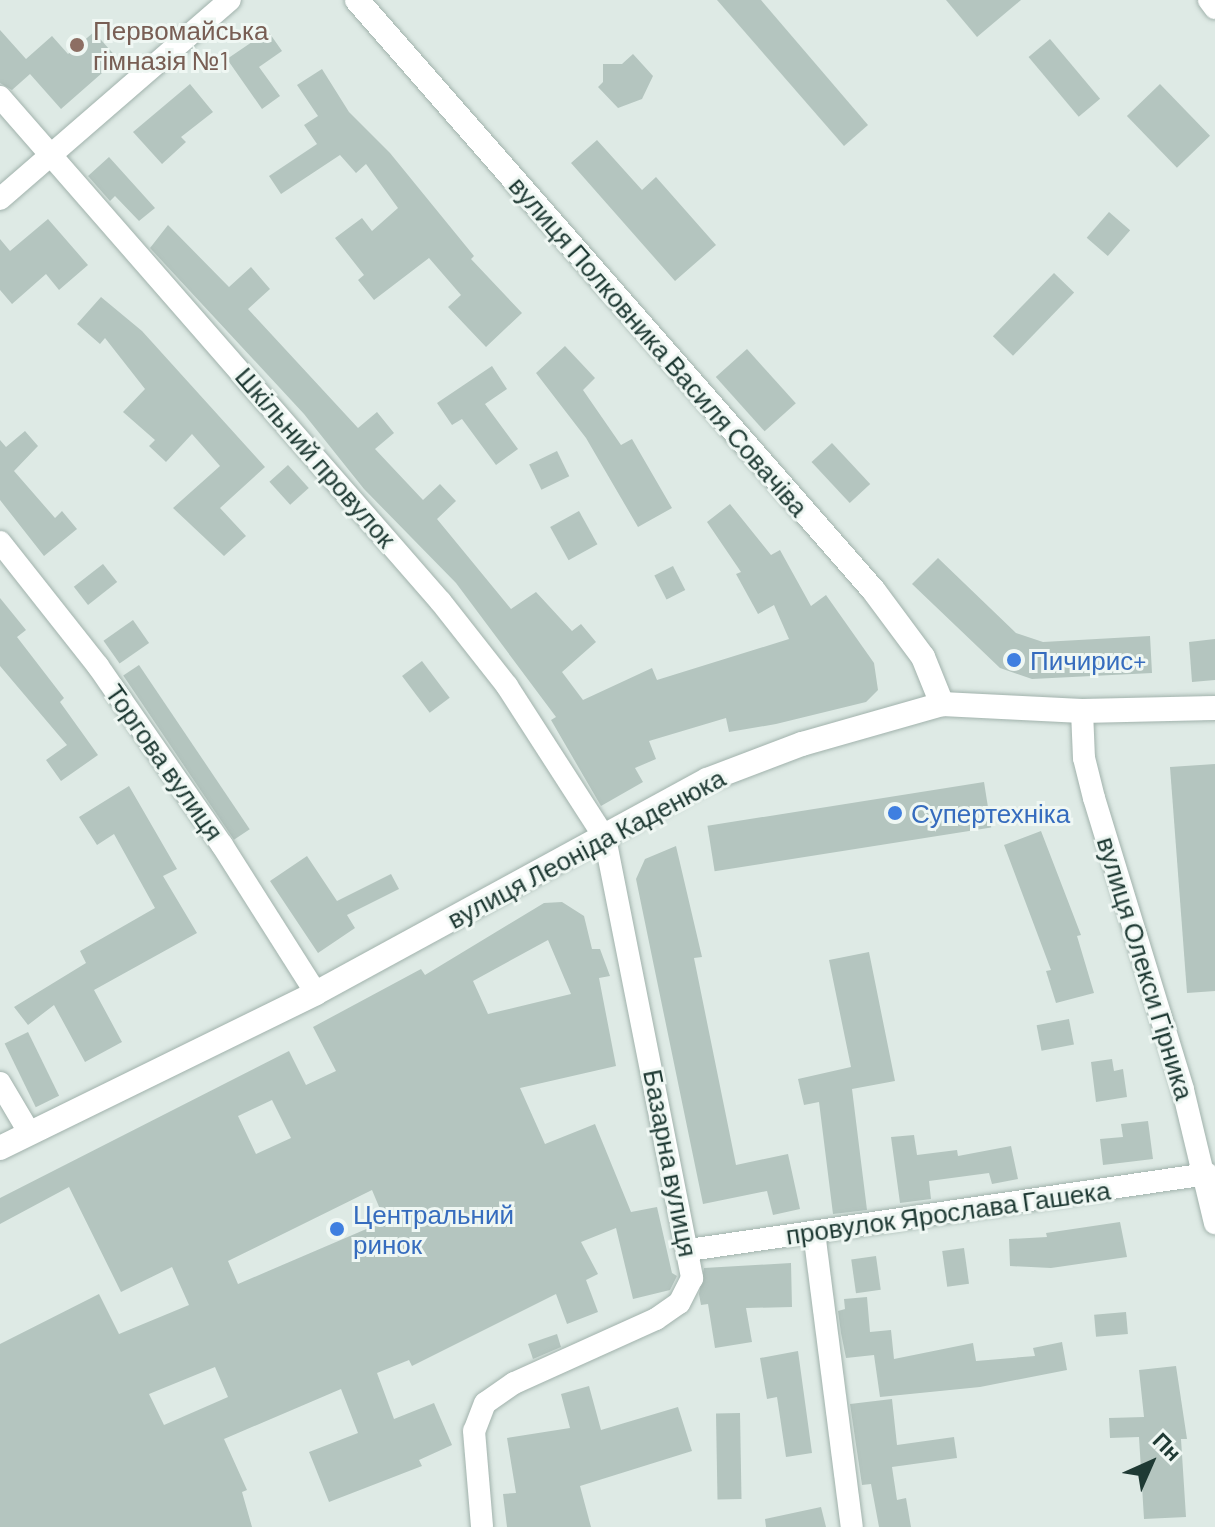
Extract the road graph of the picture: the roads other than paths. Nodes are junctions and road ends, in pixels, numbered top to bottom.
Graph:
1 (230, 0) edge
2 (357, 0) edge
3 (1209, 0) edge
4 (1215, 8) edge
5 (0, 97) edge
6 (53, 154) junction
7 (0, 199) edge
8 (0, 542) edge
9 (942, 704) junction
10 (1215, 708) edge
11 (1082, 711) junction
12 (605, 838) junction
13 (316, 993) junction
14 (0, 1083) edge
15 (29, 1132) junction
16 (0, 1148) edge
17 (1207, 1174) junction
18 (1215, 1223) edge
19 (814, 1232) junction
20 (689, 1250) junction
21 (482, 1527) edge
22 (852, 1527) edge

1 - 6 street
2 - 9 street, вулиця Полковника Василя Совачіва
3 - 4 street
5 - 6 street, Шкільний провулок
6 - 7 street
6 - 12 street, Шкільний провулок
8 - 13 street, Торгова вулиця
9 - 11 street, вулиця Леоніда Каденюка
9 - 12 street, вулиця Леоніда Каденюка
10 - 11 street, вулиця Леоніда Каденюка
11 - 17 street, вулиця Олекси Гірника
12 - 13 street, вулиця Леоніда Каденюка
12 - 20 street, Базарна вулиця
13 - 15 street, вулиця Леоніда Каденюка
14 - 15 street
15 - 16 street, вулиця Леоніда Каденюка
17 - 18 street, вулиця Олекси Гірника
17 - 19 street, провулок Ярослава Гашека
19 - 20 street, провулок Ярослава Гашека
19 - 22 street
20 - 21 street, Базарна вулиця

